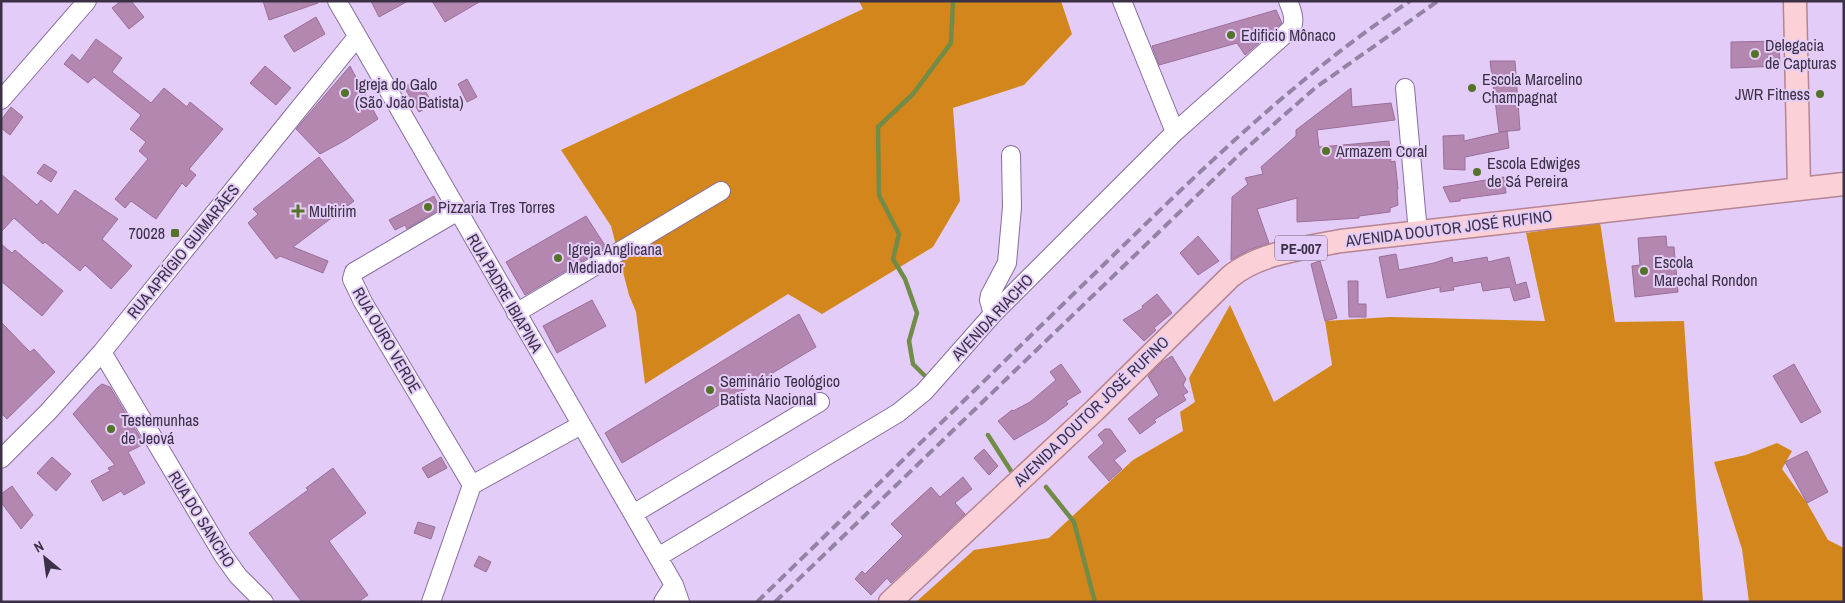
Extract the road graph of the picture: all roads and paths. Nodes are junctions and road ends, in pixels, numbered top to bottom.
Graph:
1 (337, 1) edge
2 (1122, 1) edge
3 (1288, 1) edge
4 (1796, 1) edge
5 (85, 2) edge
6 (357, 38) junction
7 (1406, 88) dead end
8 (1, 100) edge
9 (1175, 132) junction
10 (1011, 155) dead end
11 (1844, 184) edge
12 (1799, 188) junction
13 (721, 191) dead end
14 (458, 211) junction
15 (1418, 233) junction
16 (516, 313) junction
17 (993, 314) junction
18 (102, 352) junction
19 (820, 402) dead end
20 (581, 425) junction
21 (1, 459) edge
22 (472, 485) junction
23 (633, 514) junction
24 (658, 557) junction
25 (674, 585) junction
26 (264, 602) edge
27 (431, 602) edge
28 (663, 602) edge
29 (680, 602) edge
30 (890, 602) edge

1 - 6 street, RUA PADRE IBIAPINA
2 - 9 street
3 - 9 street, AVENIDA RIACHO
4 - 12 main road
5 - 8 street
6 - 14 street, RUA PADRE IBIAPINA
6 - 18 street, RUA APRÍGIO GUIMARÃES
7 - 15 street
9 - 17 street, AVENIDA RIACHO
10 - 17 street
11 - 12 main road, AVENIDA DOUTOR JOSÉ RUFINO / PE-007
12 - 15 main road, AVENIDA DOUTOR JOSÉ RUFINO / PE-007
13 - 16 street
14 - 16 street, RUA PADRE IBIAPINA
14 - 22 street, RUA OURO VERDE
15 - 30 main road, AVENIDA DOUTOR JOSÉ RUFINO / PE-007
16 - 20 street, RUA PADRE IBIAPINA
17 - 24 street, AVENIDA RIACHO
18 - 21 street, RUA APRÍGIO GUIMARÃES
18 - 26 street, RUA DO SANCHO
19 - 23 street
20 - 22 street
20 - 23 street, RUA PADRE IBIAPINA
22 - 27 street
23 - 24 street, RUA PADRE IBIAPINA
24 - 25 street, RUA PADRE IBIAPINA
25 - 28 street
25 - 29 street, RUA PADRE IBIAPINA

